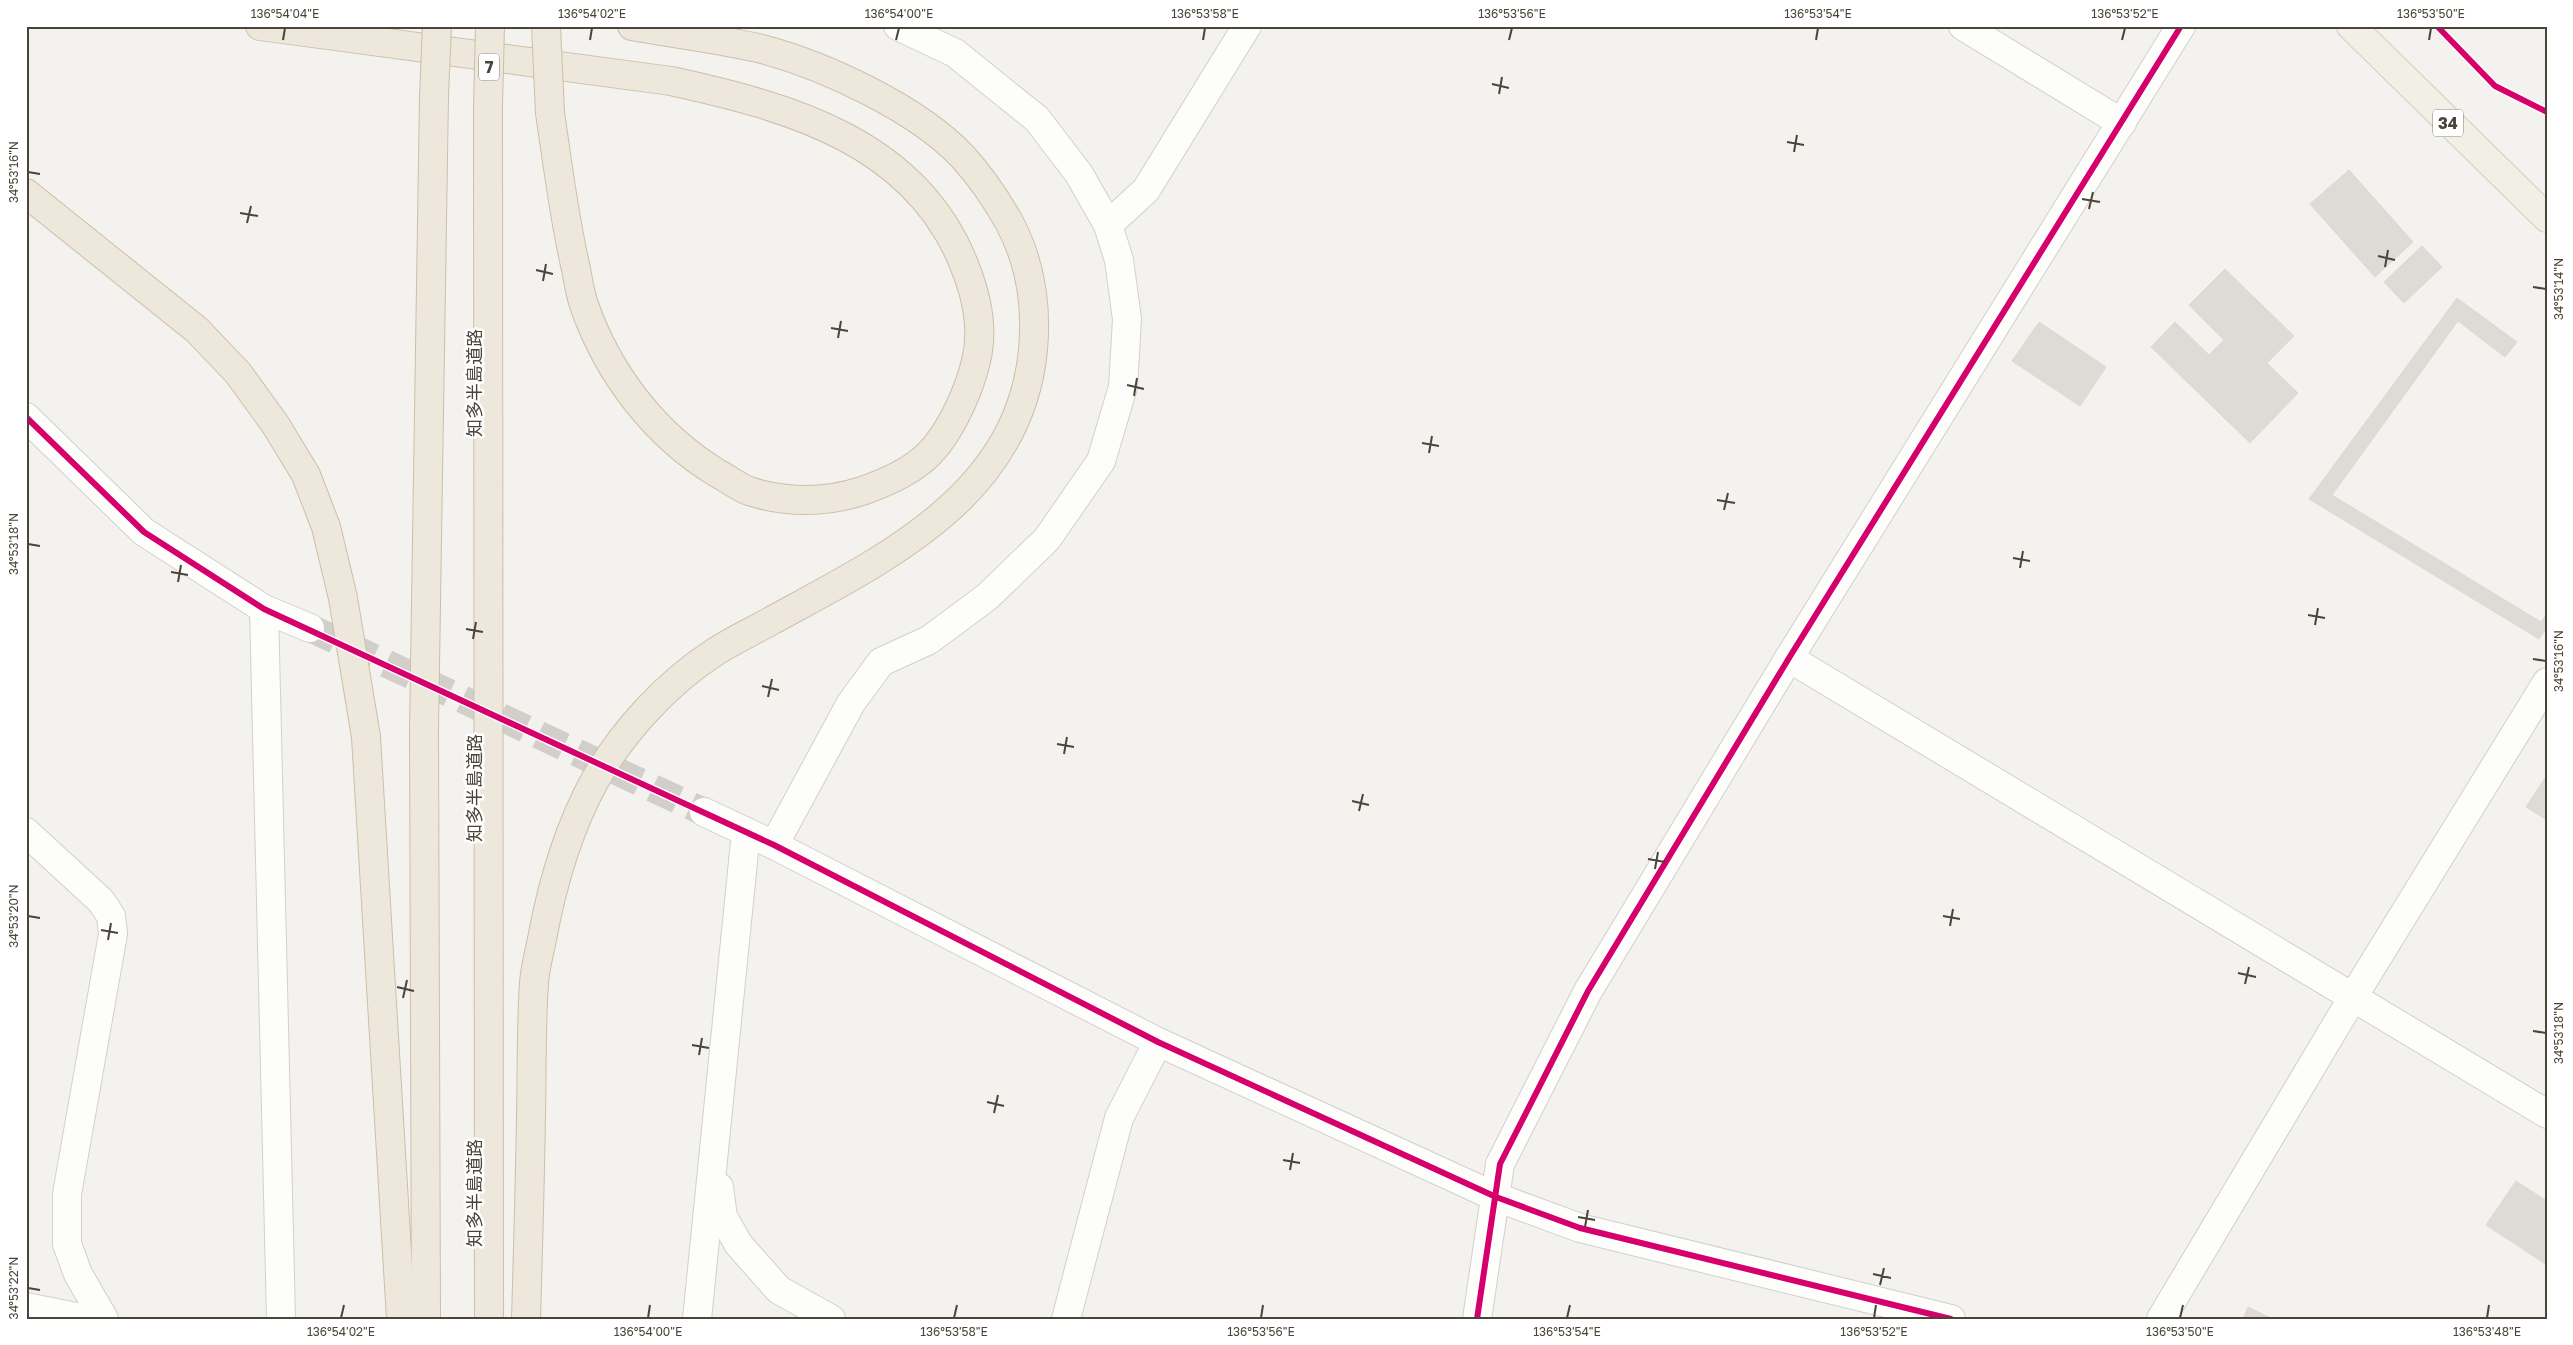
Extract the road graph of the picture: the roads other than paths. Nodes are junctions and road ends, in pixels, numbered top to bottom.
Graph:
1 (260, 26) edge
2 (437, 26) edge
3 (490, 26) edge
4 (546, 26) edge
5 (632, 26) edge
6 (898, 26) edge
7 (1247, 26) edge
8 (1963, 26) edge
9 (2181, 26) edge
10 (2351, 26) edge
11 (2122, 123) junction
12 (26, 193) edge
13 (2547, 218) edge
14 (1108, 225) junction
15 (26, 417) edge
16 (264, 609) junction
17 (310, 628) tunnel mouth
18 (1789, 658) junction
19 (2547, 682) edge
20 (704, 812) tunnel mouth
21 (26, 832) edge
22 (746, 832) junction
23 (774, 845) junction
24 (2353, 997) junction
25 (1158, 1042) junction
26 (2547, 1114) edge
27 (714, 1156) junction
28 (1496, 1197) junction
29 (26, 1306) edge
30 (86, 1319) edge
31 (104, 1319) edge
32 (281, 1319) edge
33 (401, 1319) edge
34 (426, 1319) edge
35 (489, 1319) edge
36 (526, 1319) edge
37 (697, 1319) edge
38 (831, 1319) edge
39 (1066, 1319) edge
40 (1476, 1319) edge
41 (1950, 1319) edge
42 (2162, 1319) edge

1 - 4 highway, bridge
2 - 34 highway, bridge
3 - 35 highway, 知多半島道路 / 7, bridge
5 - 36 highway
6 - 14 street
7 - 14 street
8 - 11 street
9 - 11 street
10 - 13 main road, 34
11 - 18 street
12 - 33 highway
14 - 23 street
15 - 16 street
16 - 17 street
16 - 32 street
18 - 24 street
18 - 28 street
19 - 24 street
20 - 22 street
21 - 31 street
22 - 23 street
22 - 27 street
23 - 25 street
24 - 26 street
24 - 42 street
25 - 28 street
25 - 39 street
27 - 37 street
27 - 38 street
28 - 40 street
28 - 41 street
29 - 30 street

